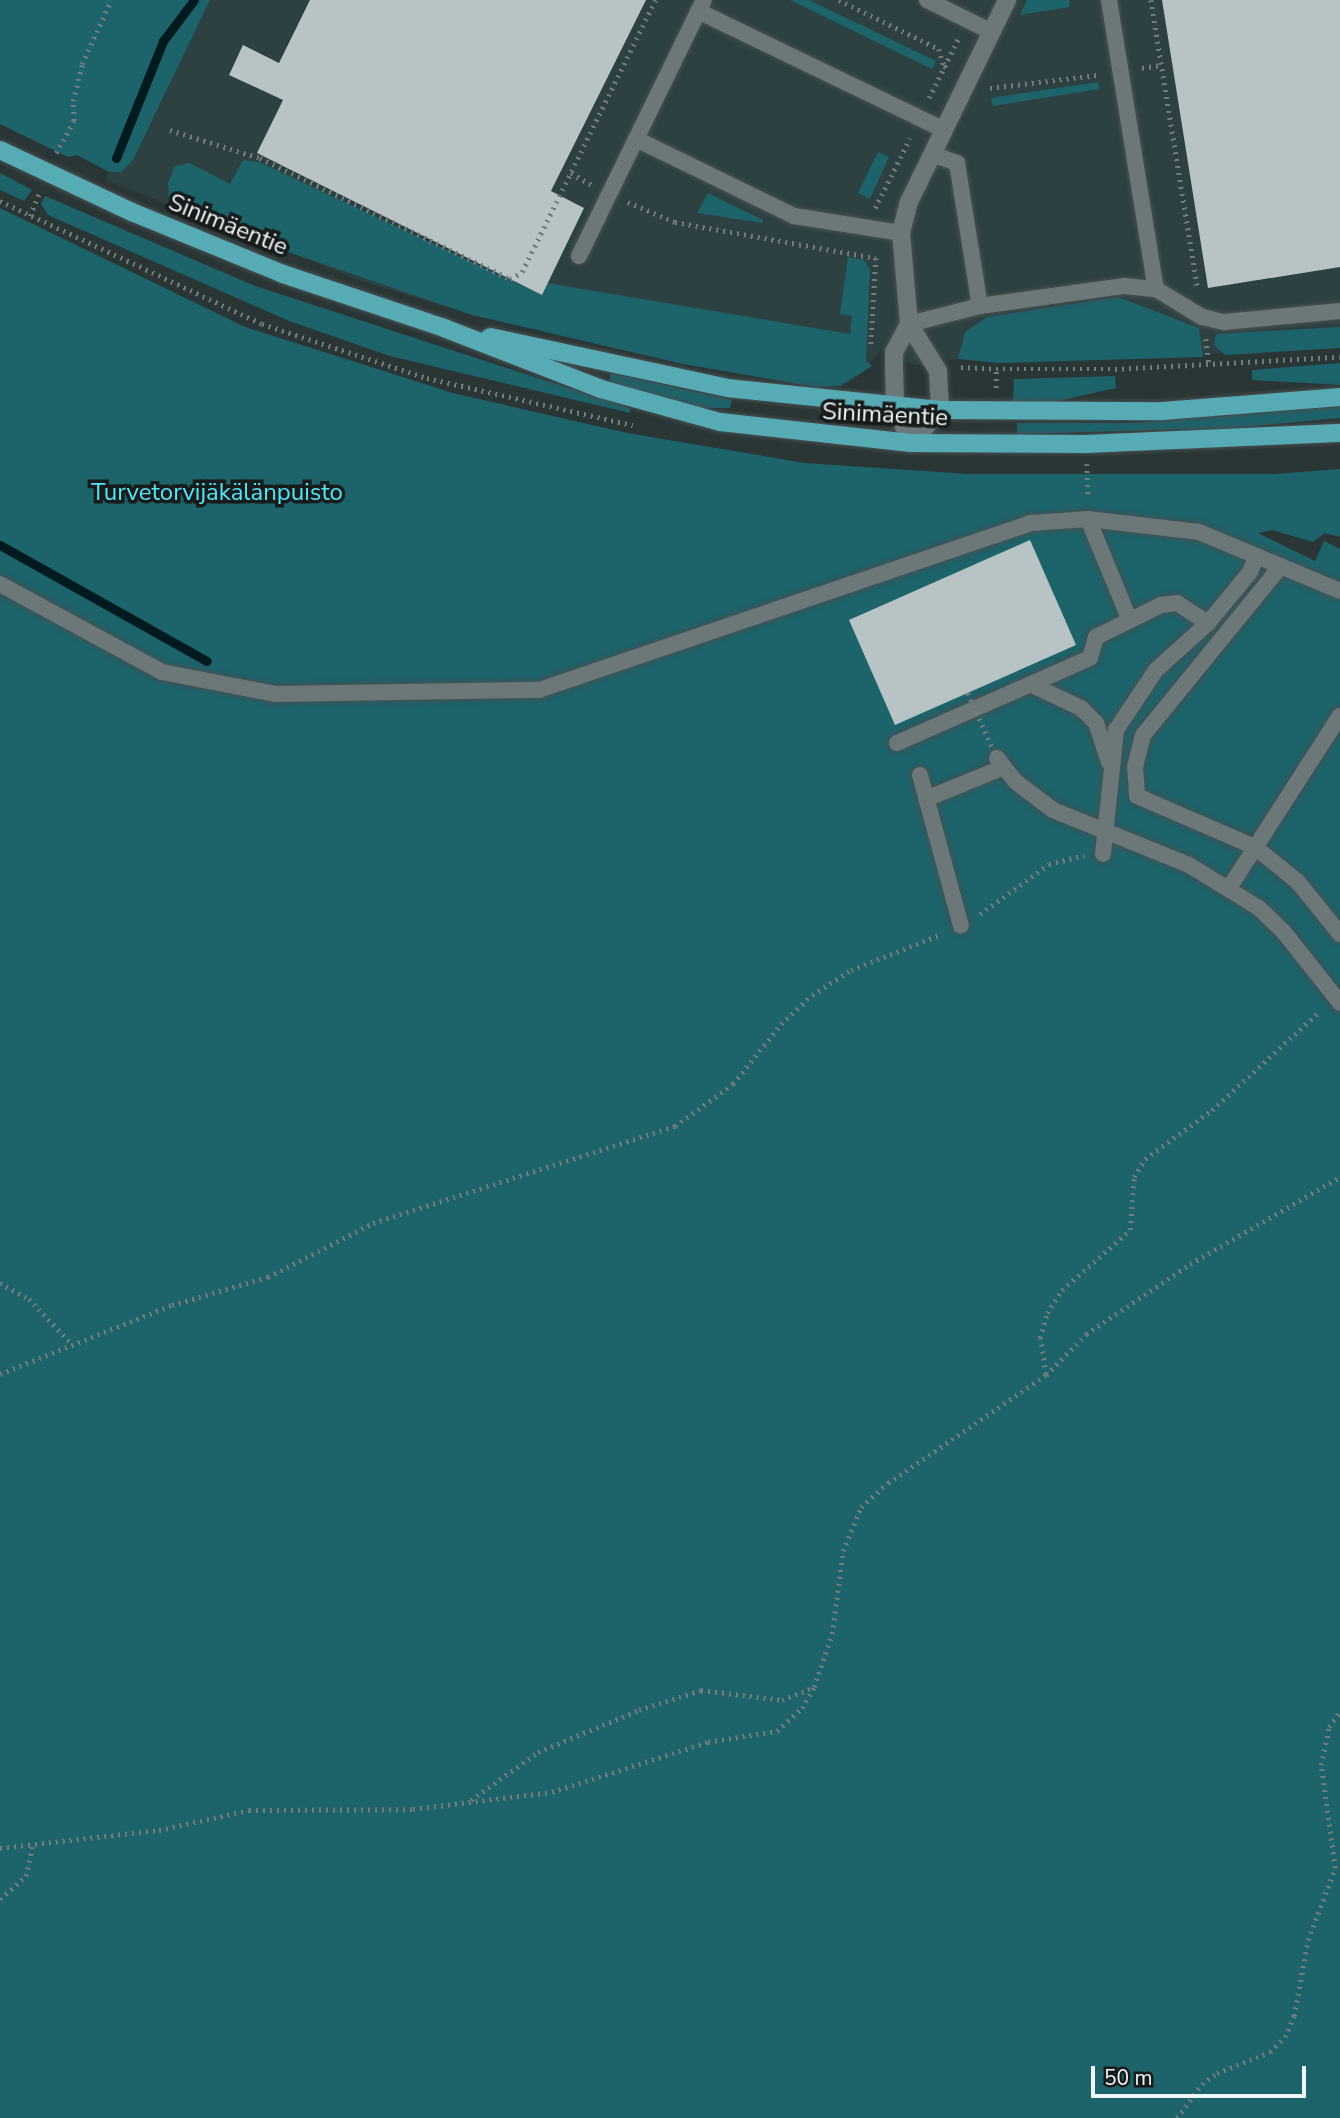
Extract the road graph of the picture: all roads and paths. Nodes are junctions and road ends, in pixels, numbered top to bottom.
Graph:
1 (111, 0) edge
2 (655, 0) edge
3 (839, 0) edge
4 (927, 0) edge
5 (1007, 0) edge
6 (1109, 0) edge
7 (1151, 0) edge
8 (701, 6) edge
9 (992, 32) junction
10 (1161, 65) junction
11 (1121, 71) junction
12 (969, 78) junction
13 (74, 121) dead end
14 (170, 130) dead end
15 (944, 130) junction
16 (636, 139) junction
17 (0, 150) edge
18 (932, 154) junction
19 (571, 173) junction
20 (609, 194) junction
21 (0, 201) edge
22 (30, 216) dead end
23 (901, 233) junction
24 (579, 256) dead end
25 (1156, 289) junction
26 (1199, 297) dead end
27 (981, 306) junction
28 (1340, 312) edge
29 (909, 324) junction
30 (444, 328) junction
31 (1205, 334) dead end
32 (1340, 356) edge
33 (1209, 364) junction
34 (894, 365) junction
35 (1340, 397) edge
36 (895, 406) junction
37 (940, 410) junction
38 (995, 411) junction
39 (1340, 433) edge
40 (911, 443) junction
41 (1087, 461) dead end
42 (1088, 519) junction
43 (1257, 556) junction
44 (1281, 566) junction
45 (0, 584) edge
46 (1340, 591) edge
47 (1128, 616) dead end
48 (1208, 623) junction
49 (1032, 685) junction
50 (968, 693) dead end
51 (1340, 716) edge
52 (897, 743) dead end
53 (1000, 762) junction
54 (1110, 764) junction
55 (920, 775) dead end
56 (926, 799) junction
57 (1106, 829) junction
58 (1255, 847) junction
59 (1103, 854) joint
60 (1229, 888) junction
61 (961, 926) junction
62 (1340, 934) edge
63 (1314, 1003) dead end
64 (1340, 1003) edge
65 (1320, 1012) junction
66 (1330, 1017) dead end
67 (1340, 1177) edge
68 (0, 1283) edge
69 (71, 1343) junction
70 (0, 1374) edge
71 (1046, 1374) junction
72 (814, 1687) junction
73 (1340, 1712) edge
74 (470, 1801) junction
75 (0, 1847) edge
76 (32, 1847) junction
77 (0, 1899) edge
78 (1177, 2118) edge

1 - 13 path
2 - 19 path
3 - 12 path
4 - 9 lane
5 - 9 street
6 - 11 lane
7 - 10 path
8 - 15 lane
8 - 16 lane
9 - 12 street
10 - 11 path
10 - 26 path
11 - 12 path
11 - 25 lane
12 - 15 street
14 - 19 path
15 - 18 street
16 - 20 lane
16 - 23 lane
17 - 30 main road, Sinimäentie
18 - 23 street
18 - 27 lane
19 - 20 path
20 - 24 lane
20 - 34 path
21 - 22 path
23 - 29 street
25 - 27 lane
25 - 28 lane
27 - 29 lane
29 - 34 street
29 - 37 street
30 - 36 main road, Sinimäentie
30 - 40 main road, Sinimäentie
31 - 33 path
32 - 33 path
33 - 38 path
34 - 36 street
35 - 38 main road, Sinimäentie
36 - 37 main road, Sinimäentie
36 - 40 street
37 - 38 main road, Sinimäentie
37 - 40 street
39 - 40 main road, Sinimäentie
41 - 42 path
42 - 43 lane
42 - 45 lane
42 - 47 lane
43 - 44 lane
43 - 48 lane
44 - 46 lane
44 - 58 lane
48 - 49 lane
48 - 54 lane
49 - 52 lane
49 - 54 lane
50 - 53 path, bridge
51 - 58 lane
53 - 56 lane
53 - 57 lane
54 - 57 lane
55 - 56 lane
56 - 61 lane
57 - 59 lane
57 - 60 lane
58 - 60 lane
58 - 62 lane
59 - 61 path
60 - 64 lane
61 - 69 path
63 - 65 path
65 - 66 path
65 - 71 path
67 - 71 path
68 - 69 path
69 - 70 path
71 - 72 path
72 - 74 path
72 - 74 path
73 - 78 path
74 - 76 path
75 - 76 path
76 - 77 path

